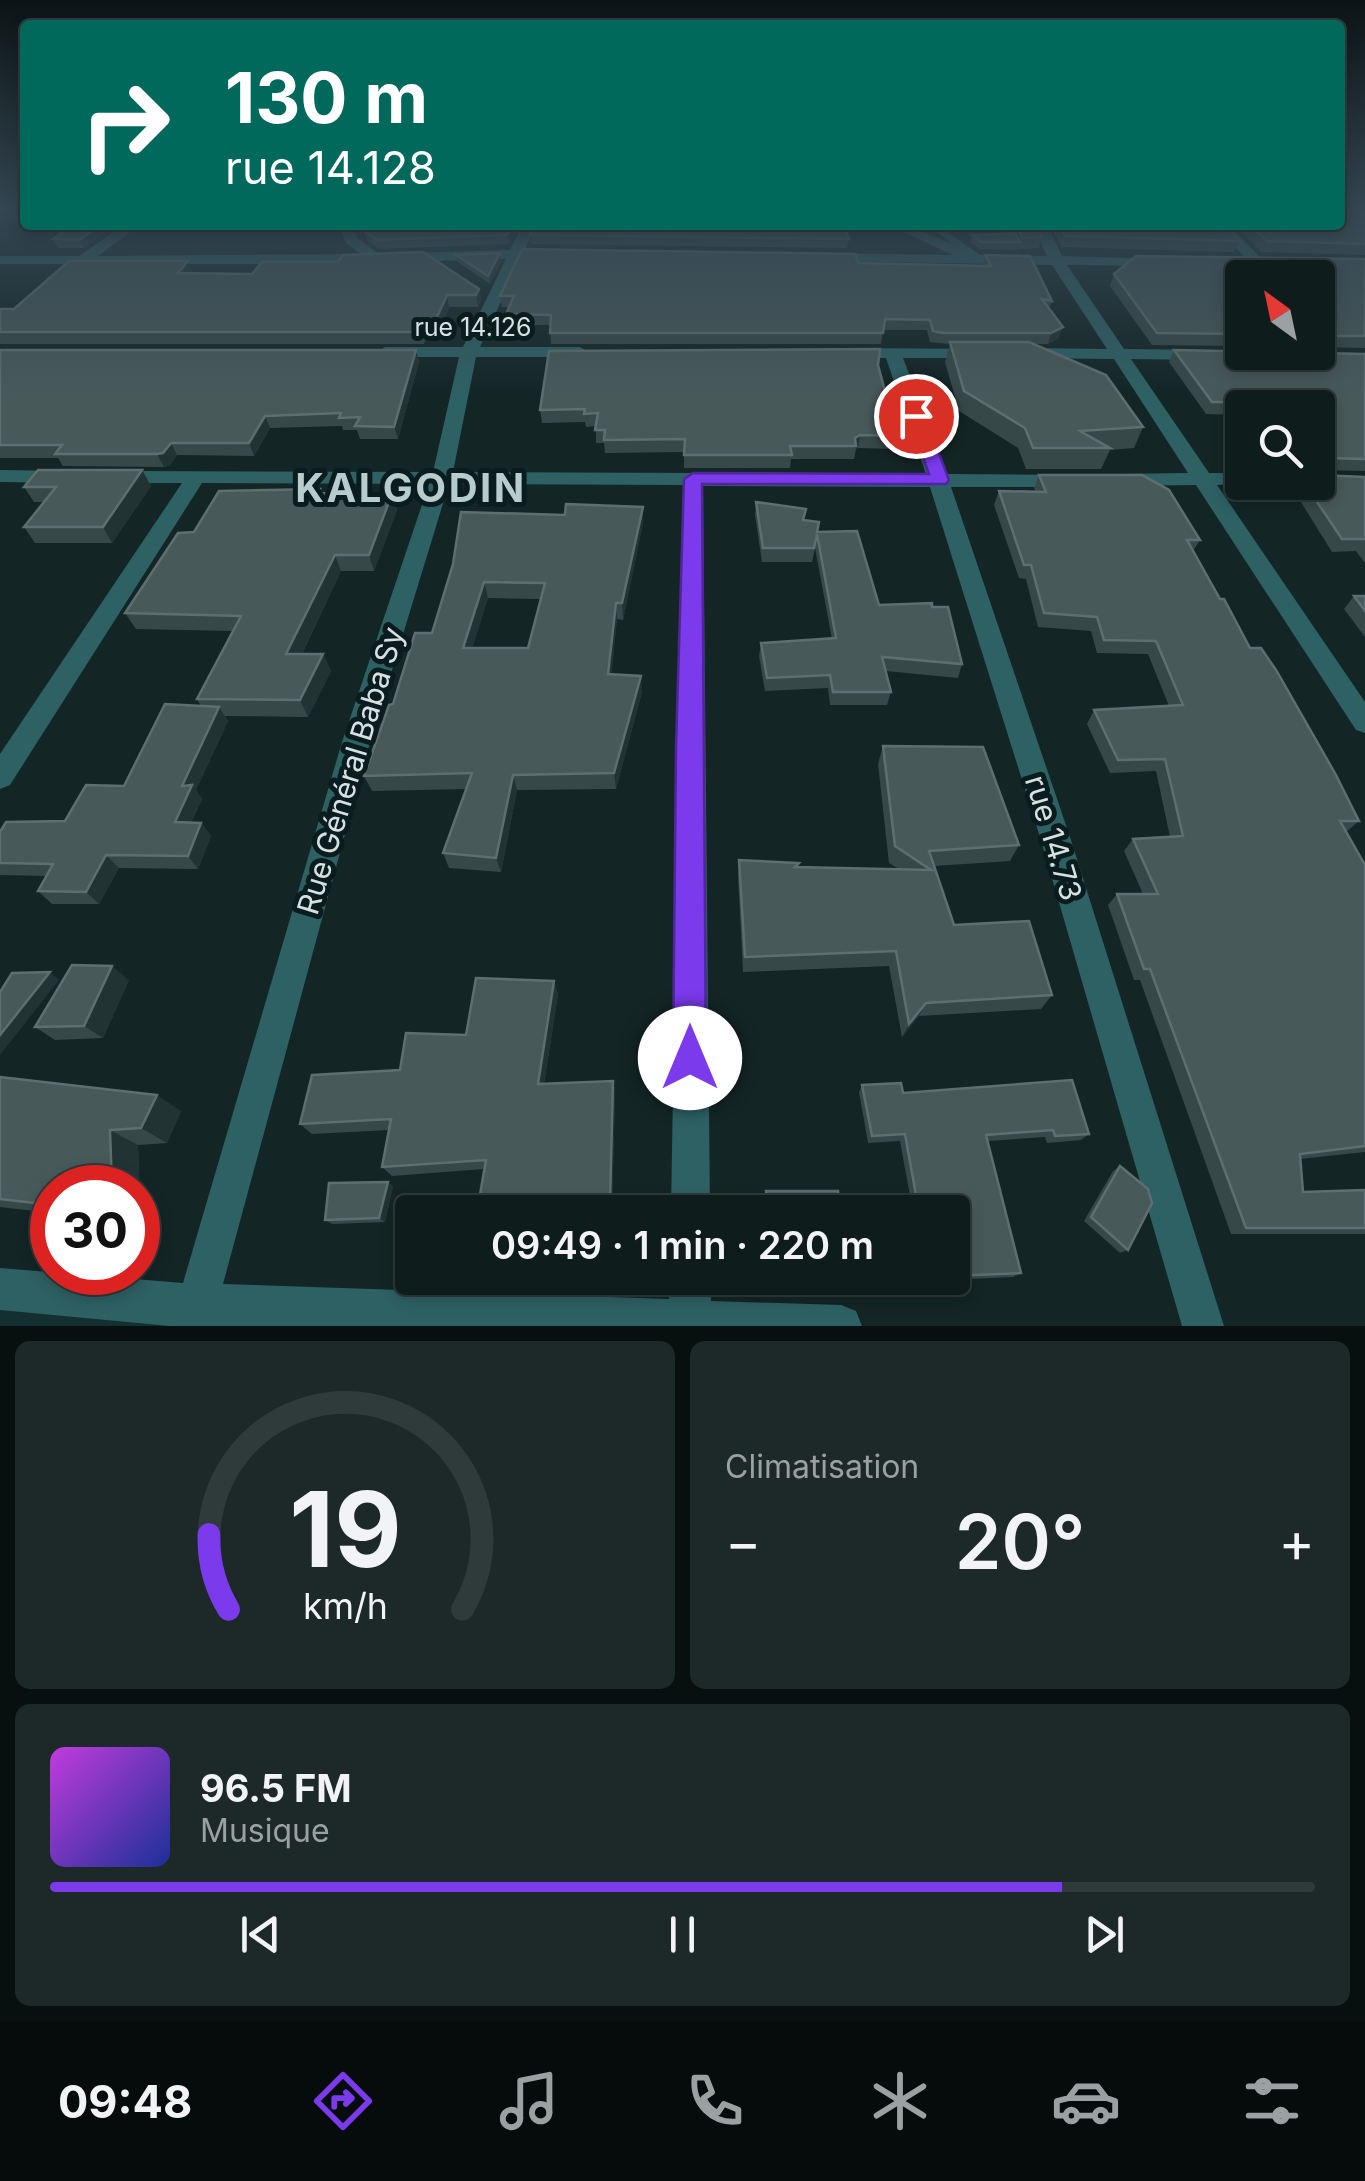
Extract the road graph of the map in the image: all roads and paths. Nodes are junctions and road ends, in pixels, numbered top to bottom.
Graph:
1 (452, 272) edge
2 (502, 272) edge
3 (1064, 272) edge
4 (455, 274) edge
5 (374, 352) edge
6 (470, 352) junction
7 (605, 352) edge
8 (817, 353) edge
9 (893, 353) junction
10 (1120, 353) junction
11 (1225, 355) edge
12 (442, 475) junction
13 (0, 476) edge
14 (196, 478) junction
15 (1205, 478) junction
16 (693, 479) junction
17 (1225, 479) edge
18 (940, 480) junction
19 (1365, 723) edge
20 (0, 777) edge
21 (690, 1195) edge
22 (0, 1289) edge
23 (690, 1295) edge
24 (195, 1314) edge
25 (690, 1319) junction
26 (842, 1326) edge
27 (1203, 1326) edge

1 - 4 street
2 - 6 street, Rue Général Baba Sy
3 - 10 street
5 - 6 street, rue 14.126
6 - 7 street, rue 14.126
6 - 12 street, Rue Général Baba Sy
8 - 9 street
9 - 10 street
9 - 18 street, rue 14.73
10 - 11 street
10 - 15 street
12 - 14 street
12 - 16 street
12 - 24 street, Rue Général Baba Sy
13 - 14 street
14 - 20 street
15 - 17 street
15 - 18 street
15 - 19 street
16 - 18 street
16 - 21 street
18 - 27 street, rue 14.73
22 - 24 street
23 - 25 street
24 - 25 street
25 - 26 street

